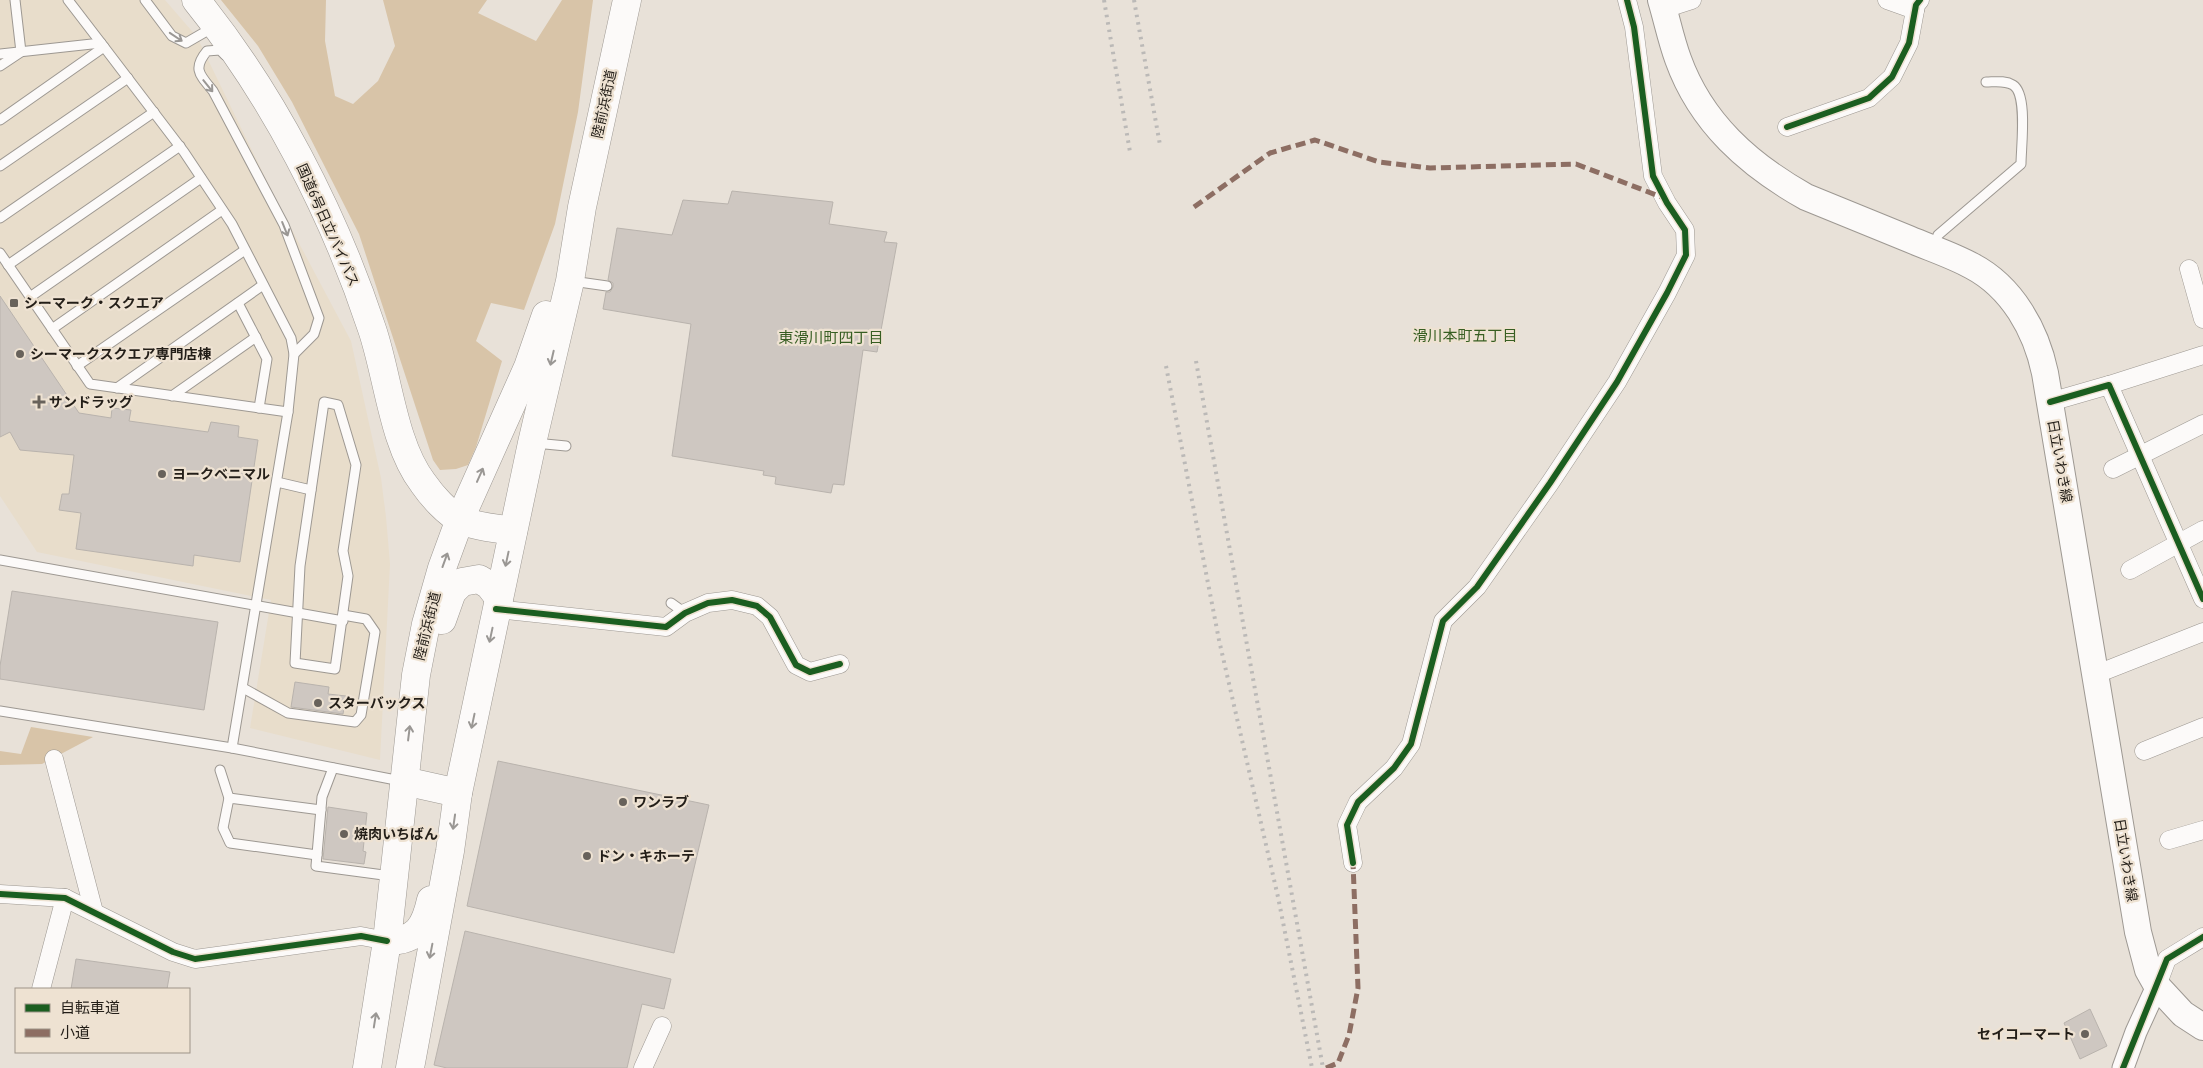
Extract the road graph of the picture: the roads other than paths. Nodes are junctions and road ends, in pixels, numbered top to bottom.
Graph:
1 (15, 0) edge
2 (68, 0) edge
3 (145, 0) edge
4 (627, 0) edge
5 (1627, 0) edge
6 (1692, 0) edge
7 (1887, 0) edge
8 (1662, 4) edge
9 (1918, 5) edge
10 (201, 6) edge
11 (102, 45) junction
12 (21, 52) junction
13 (0, 54) edge
14 (0, 66) edge
15 (236, 72) dead end
16 (128, 78) junction
17 (1986, 82) dead end
18 (255, 102) dead end
19 (154, 112) junction
20 (0, 120) edge
21 (282, 127) junction
22 (1787, 127) dead end
23 (180, 146) junction
24 (0, 166) edge
25 (201, 178) junction
26 (582, 207) junction
27 (222, 210) junction
28 (0, 218) edge
29 (1933, 249) junction
30 (245, 250) junction
31 (0, 253) edge
32 (8, 265) junction
33 (2189, 269) dead end
34 (570, 281) junction
35 (264, 285) junction
36 (607, 286) dead end
37 (30, 297) junction
38 (238, 303) junction
39 (2203, 319) edge
40 (52, 329) junction
41 (256, 337) junction
42 (294, 354) junction
43 (2203, 355) edge
44 (76, 366) junction
45 (2109, 385) junction
46 (117, 388) junction
47 (172, 396) junction
48 (2050, 402) junction
49 (259, 408) junction
50 (288, 412) junction
51 (2203, 424) edge
52 (532, 443) junction
53 (566, 446) dead end
54 (2140, 454) junction
55 (2113, 469) dead end
56 (277, 482) junction
57 (311, 490) junction
58 (460, 519) junction
59 (2203, 530) edge
60 (513, 531) junction
61 (2179, 544) junction
62 (0, 560) edge
63 (2130, 570) dead end
64 (2203, 599) edge
65 (497, 603) junction
66 (258, 604) junction
67 (297, 612) junction
68 (343, 618) junction
69 (2203, 632) edge
70 (840, 664) dead end
71 (2095, 672) junction
72 (416, 675) junction
73 (243, 688) junction
74 (0, 710) edge
75 (2203, 727) edge
76 (232, 748) junction
77 (2144, 751) dead end
78 (54, 759) dead end
79 (333, 768) junction
80 (220, 770) dead end
81 (404, 781) junction
82 (458, 793) junction
83 (229, 798) junction
84 (321, 810) junction
85 (2203, 830) edge
86 (2169, 840) dead end
87 (450, 851) junction
88 (317, 855) junction
89 (1353, 862) dead end
90 (394, 876) junction
91 (0, 894) edge
92 (65, 898) junction
93 (94, 912) junction
94 (2203, 937) edge
95 (387, 940) junction
96 (2157, 986) junction
97 (41, 988) edge
98 (662, 1026) dead end
99 (2203, 1027) edge
100 (367, 1068) edge
101 (410, 1068) edge
102 (643, 1068) edge
103 (2123, 1068) edge

1 - 12 lane
2 - 11 lane
3 -> 10 lane
4 - 26 highway, 陸前浜街道
5 - 89 street
6 - 8 street
7 - 9 street
8 - 29 main road, 日立いわき線
9 - 22 street
10 - 21 highway, 国道6号日立バイパス
11 - 12 lane
11 - 16 lane
11 - 20 lane
12 - 13 lane
12 - 14 lane
15 -> 42 lane
16 - 19 lane
16 - 24 lane
17 - 29 lane
18 - 21 lane
19 - 23 lane
19 - 28 lane
21 - 58 highway, 国道6号日立バイパス
23 - 25 lane
23 - 32 lane
25 - 27 lane
25 - 37 lane
26 - 34 highway, 陸前浜街道
58 -> 26 highway, 陸前浜街道
27 - 30 lane
27 - 40 lane
29 - 48 main road, 日立いわき線
30 - 35 lane
30 - 44 lane
31 - 32 lane
32 - 37 lane
33 - 39 street
34 - 36 lane
34 -> 52 highway, 陸前浜街道
35 - 38 lane
35 - 42 lane
37 - 40 lane
38 - 41 lane
38 - 46 lane
40 - 44 lane
41 - 47 lane
41 - 49 lane
42 - 50 lane
43 - 45 street
44 - 46 lane
45 - 48 street
45 - 54 street
46 - 47 lane
47 - 49 lane
48 - 71 main road, 日立いわき線
49 - 50 lane
50 - 56 lane
51 - 54 street
52 - 53 lane
52 - 60 highway, 陸前浜街道
54 - 55 street
54 - 61 street
56 - 57 lane
56 - 66 lane
57 - 67 lane
57 - 68 lane
58 - 60 highway, 国道6号日立バイパス
72 -> 58 highway, 陸前浜街道
59 - 61 street
60 -> 65 highway, 陸前浜街道
61 - 63 street
61 - 64 street
62 - 66 lane
65 - 70 street
65 - 72 highway
65 -> 82 highway, 陸前浜街道
66 - 67 lane
66 - 73 lane
67 - 68 lane
67 - 68 lane
68 - 73 lane
69 - 71 street
71 - 96 main road, 日立いわき線
81 -> 72 highway, 陸前浜街道
73 - 76 lane
74 - 76 lane
75 - 77 street
76 - 79 lane
78 - 93 street
79 - 81 lane
79 - 84 lane
80 - 83 lane
81 - 82 highway
81 - 90 highway, 陸前浜街道
82 -> 87 highway, 陸前浜街道
83 - 84 lane
83 - 88 lane
84 - 88 lane
85 - 86 street
87 - 95 highway
87 -> 101 highway, 陸前浜街道
88 - 90 lane
90 - 95 highway, 陸前浜街道
91 - 92 street
92 - 93 street
92 - 97 street
93 - 95 street
94 - 96 street
100 -> 95 highway, 陸前浜街道
96 - 99 main road, 日立いわき線
96 - 103 street
98 - 102 street

